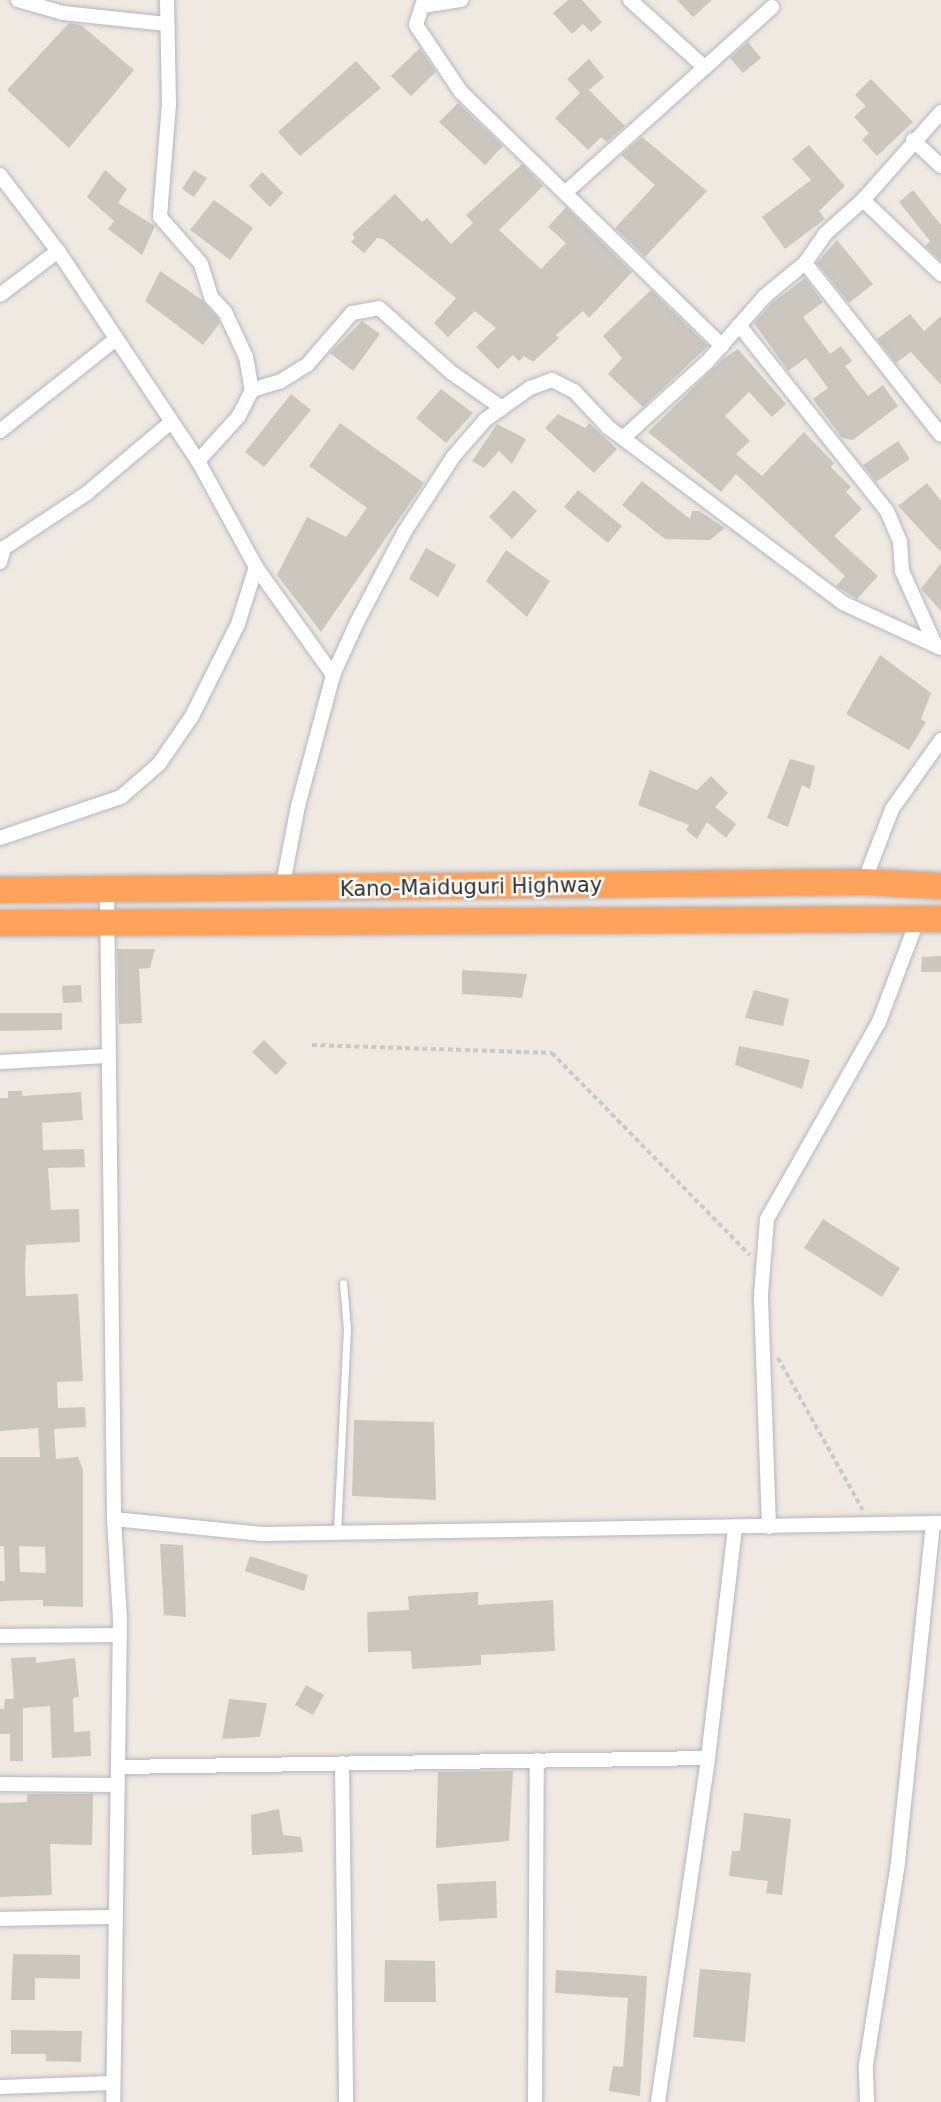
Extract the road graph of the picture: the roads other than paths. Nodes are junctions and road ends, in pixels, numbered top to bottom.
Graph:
1 (18, 0) edge
2 (166, 0) edge
3 (462, 0) edge
4 (629, 0) edge
5 (424, 3) edge
6 (772, 7) dead end
7 (166, 24) junction
8 (702, 65) junction
9 (941, 112) edge
10 (914, 140) junction
11 (941, 166) edge
12 (0, 175) edge
13 (566, 192) junction
14 (863, 200) junction
15 (58, 251) junction
16 (805, 262) junction
17 (941, 274) edge
18 (0, 295) edge
19 (740, 325) junction
20 (116, 339) junction
21 (722, 346) junction
22 (252, 390) junction
23 (502, 408) junction
24 (171, 422) junction
25 (0, 431) edge
26 (941, 435) edge
27 (623, 438) junction
28 (198, 461) junction
29 (1, 551) edge
30 (256, 567) junction
31 (938, 646) edge
32 (333, 675) junction
33 (941, 740) edge
34 (0, 838) edge
35 (864, 882) junction
36 (941, 886) edge
37 (107, 888) junction
38 (282, 889) junction
39 (0, 890) edge
40 (930, 919) edge
41 (0, 923) edge
42 (106, 923) junction
43 (108, 1056) junction
44 (0, 1062) edge
45 (343, 1283) dead end
46 (114, 1519) junction
47 (937, 1523) edge
48 (736, 1527) junction
49 (769, 1527) junction
50 (337, 1532) junction
51 (120, 1635) junction
52 (0, 1636) edge
53 (708, 1758) junction
54 (537, 1760) junction
55 (342, 1763) junction
56 (118, 1767) junction
57 (0, 1784) edge
58 (117, 1785) junction
59 (115, 1917) junction
60 (0, 1919) edge
61 (113, 2083) junction
62 (0, 2087) edge
63 (113, 2102) edge
64 (346, 2102) edge
65 (535, 2102) edge
66 (658, 2102) edge
67 (867, 2102) edge

1 - 7 street
2 - 7 street
3 - 5 street
4 - 8 street
5 - 13 street
6 - 8 street
7 - 22 street
8 - 13 street
9 - 10 street
10 - 11 street
10 - 14 street
12 - 15 street
13 - 21 street
14 - 16 street
14 - 17 street
15 - 18 street
15 - 20 street
16 - 19 street
16 - 26 street
19 - 21 street
19 - 31 street
20 - 24 street
20 - 25 street
21 - 27 street
22 - 23 street
22 - 28 street
23 - 27 street
23 - 32 street
24 - 28 street
24 - 29 street
27 - 31 street
28 - 30 street
30 - 32 street
30 - 34 street
32 - 38 street
33 - 35 street
35 - 36 highway, Kano-Maiduguri Highway
35 - 38 highway, Kano-Maiduguri Highway
37 - 38 highway, Kano-Maiduguri Highway
37 - 39 highway, Kano-Maiduguri Highway
37 - 42 street
40 - 42 highway, Kano-Maiduguri Highway
40 - 49 street
41 - 42 highway, Kano-Maiduguri Highway
42 - 43 street
43 - 44 street
43 - 46 street
45 - 50 lane
46 - 50 street
46 - 51 street
47 - 49 street
47 - 67 street
48 - 49 street
48 - 50 street
48 - 53 street
51 - 52 street
51 - 56 street
53 - 54 street
53 - 66 street
54 - 55 street
54 - 65 street
55 - 56 street
55 - 64 street
56 - 58 street
57 - 58 street
58 - 59 street
59 - 60 street
59 - 61 street
61 - 62 street
61 - 63 street

